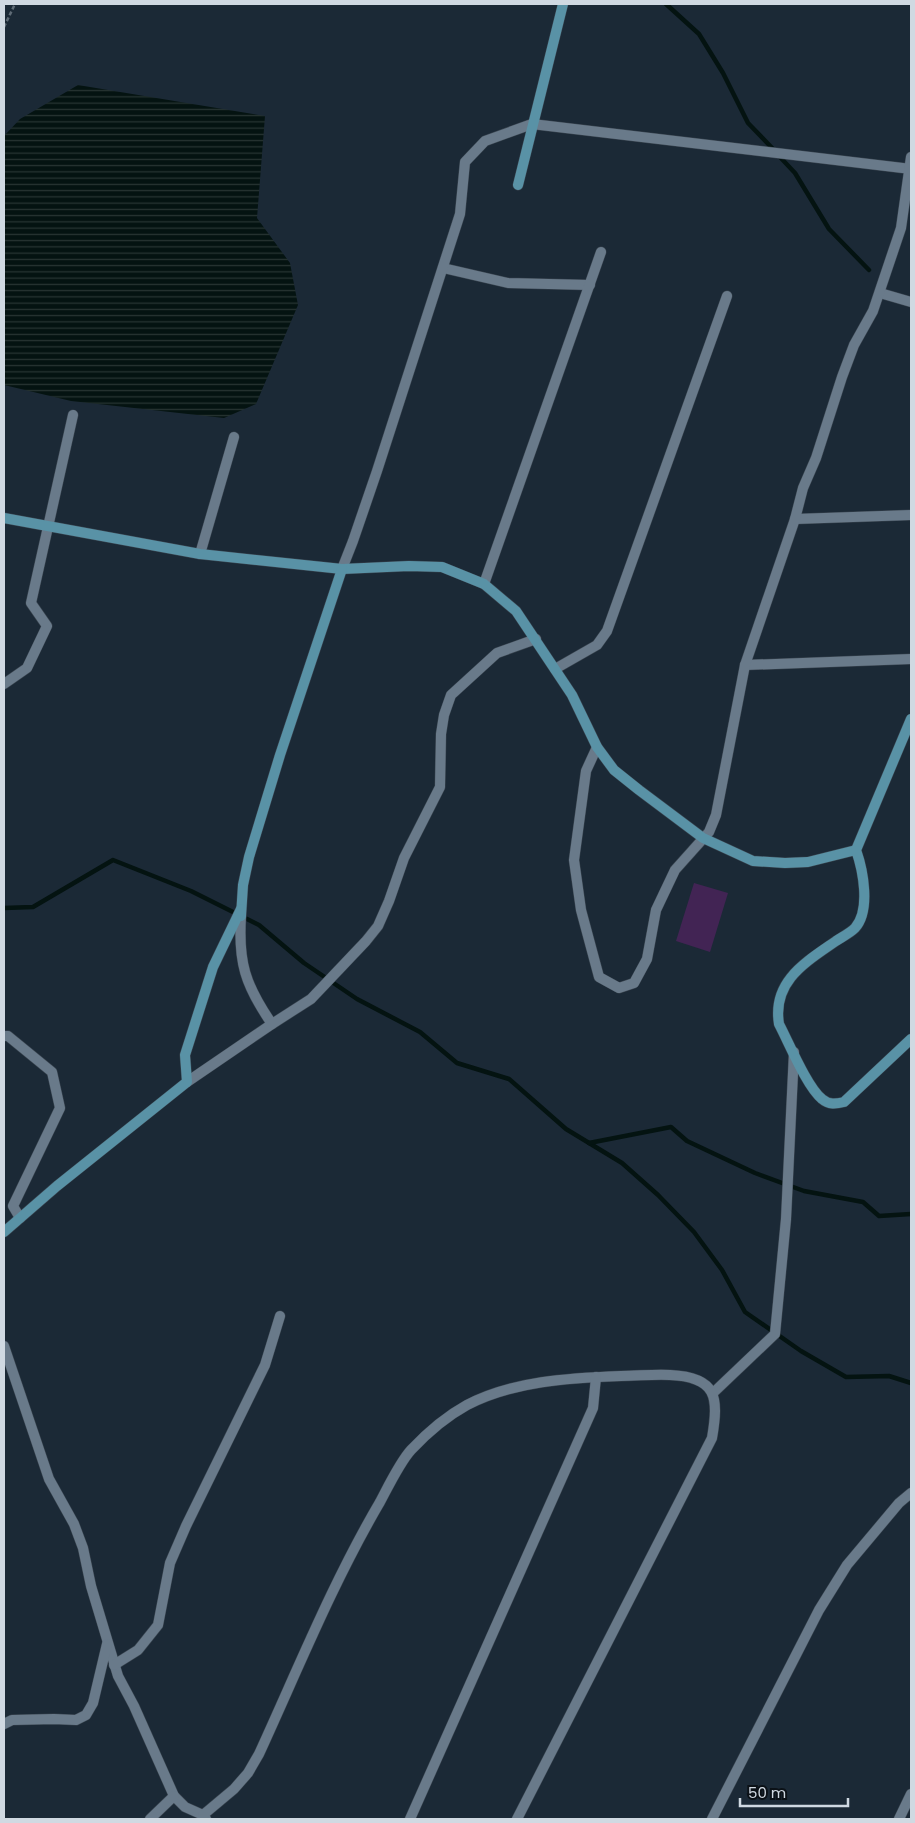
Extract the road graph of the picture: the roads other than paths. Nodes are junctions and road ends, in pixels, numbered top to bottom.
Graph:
1 (563, 4) edge
2 (532, 124) junction
3 (911, 157) edge
4 (910, 169) edge
5 (518, 185) dead end
6 (601, 252) dead end
7 (443, 268) junction
8 (590, 285) junction
9 (880, 293) junction
10 (727, 296) dead end
11 (911, 302) edge
12 (73, 415) dead end
13 (234, 437) dead end
14 (911, 514) edge
15 (4, 518) edge
16 (795, 519) junction
17 (47, 527) junction
18 (200, 554) junction
19 (342, 570) junction
20 (484, 584) junction
21 (536, 639) junction
22 (911, 659) edge
23 (745, 665) junction
24 (555, 669) junction
25 (4, 684) edge
26 (911, 719) edge
27 (597, 746) junction
28 (703, 838) junction
29 (856, 850) junction
30 (241, 912) junction
31 (272, 1024) junction
32 (4, 1036) edge
33 (911, 1040) edge
34 (794, 1052) junction
35 (187, 1082) junction
36 (20, 1218) junction
37 (4, 1232) edge
38 (280, 1316) dead end
39 (4, 1346) edge
40 (596, 1377) junction
41 (713, 1393) junction
42 (911, 1492) edge
43 (108, 1642) junction
44 (114, 1664) junction
45 (4, 1724) edge
46 (911, 1794) edge
47 (174, 1796) junction
48 (205, 1817) edge
49 (150, 1819) edge
50 (410, 1819) edge
51 (517, 1819) edge
52 (712, 1819) edge
53 (899, 1819) edge

1 - 2 street
2 - 4 street
2 - 5 street
2 - 7 street
3 - 4 street
4 - 9 street
6 - 8 street
7 - 8 street
7 - 19 street
8 - 20 street
9 - 11 street
9 - 16 street
10 - 24 street
12 - 17 street
13 - 18 street
14 - 16 street
15 - 17 street
16 - 23 street
17 - 18 street
17 - 25 street
18 - 19 street
19 - 20 street
19 - 30 street
20 - 21 street
21 - 24 street
21 - 31 street
22 - 23 street
23 - 28 street
24 - 27 street
26 - 29 street
27 - 28 street
27 - 28 street
28 - 29 street
29 - 34 street
30 - 31 street
30 - 35 street
31 - 35 street
32 - 36 street
33 - 34 street
34 - 41 street
35 - 36 street
36 - 37 street
38 - 44 street
39 - 43 street
40 - 41 street
40 - 48 street
40 - 50 street
41 - 51 street
42 - 52 street
43 - 44 street
43 - 45 street
44 - 47 street
46 - 53 street
47 - 48 street
47 - 49 street

